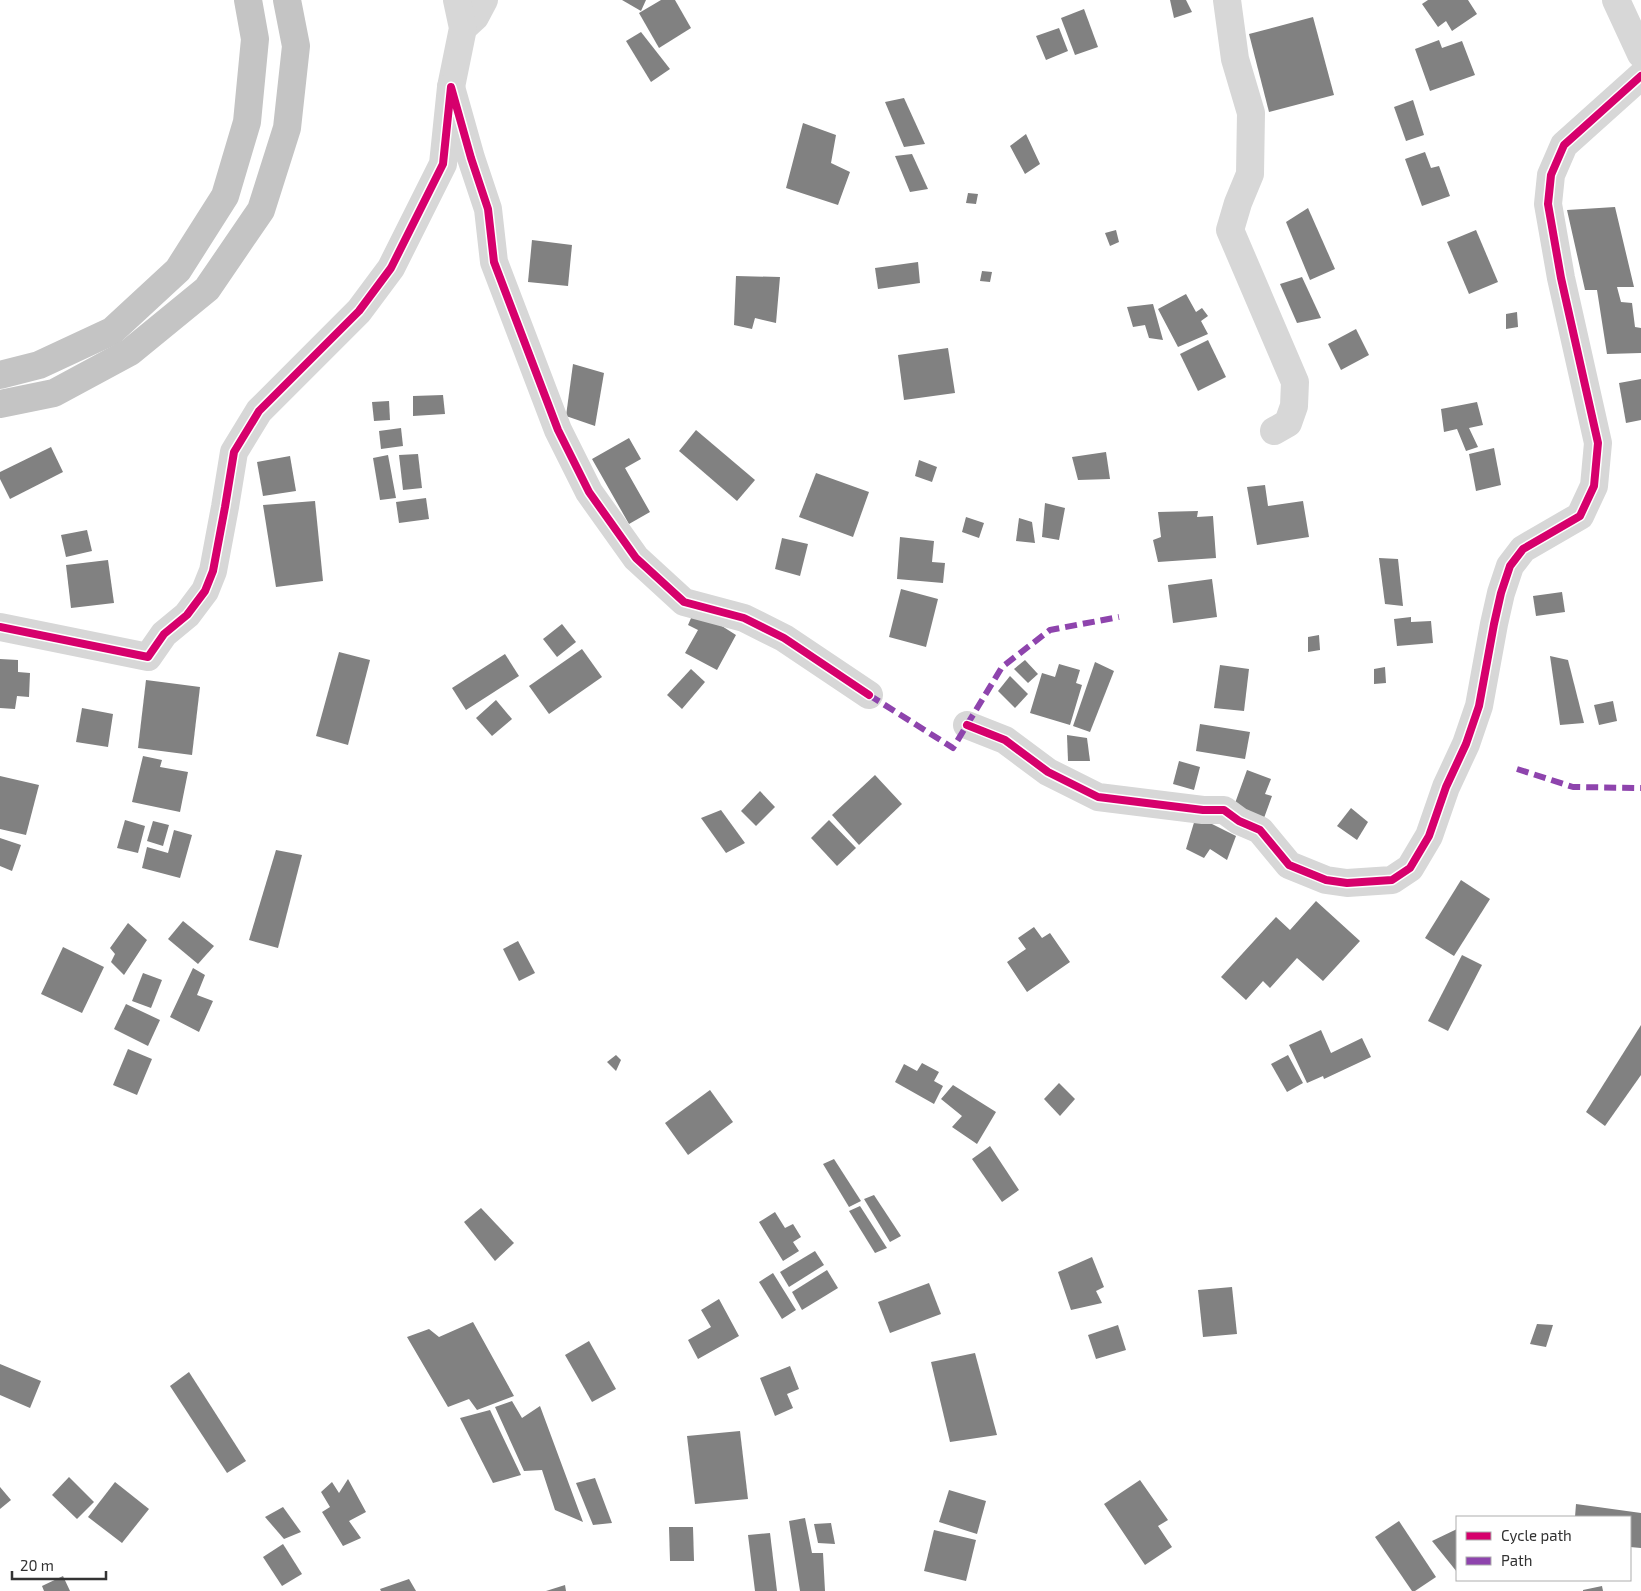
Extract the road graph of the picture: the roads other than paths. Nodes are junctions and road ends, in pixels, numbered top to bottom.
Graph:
1 (248, 0) edge
2 (287, 0) edge
3 (457, 0) edge
4 (484, 0) edge
5 (1227, 0) edge
6 (1616, 0) edge
7 (463, 28) junction
8 (1641, 54) edge
9 (1641, 76) edge
10 (451, 87) junction
11 (0, 375) edge
12 (0, 404) edge
13 (1274, 432) dead end
14 (0, 627) edge
15 (869, 694) dead end
16 (967, 725) dead end

1 - 11 highway
2 - 12 highway
3 - 7 street
4 - 7 street
5 - 13 street
6 - 8 street
7 - 10 street
9 - 16 street
10 - 14 street
10 - 15 street

